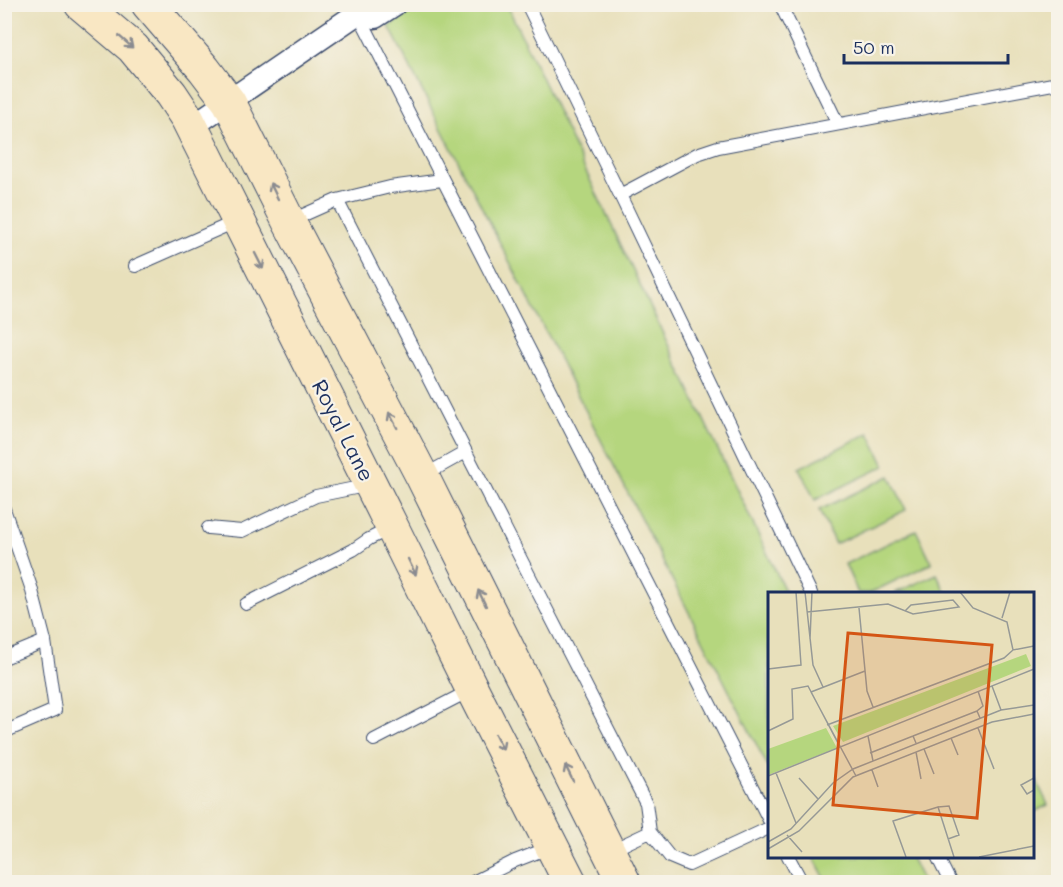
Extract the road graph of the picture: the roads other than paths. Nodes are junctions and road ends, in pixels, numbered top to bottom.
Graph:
1 (81, 4) edge
2 (148, 4) edge
3 (395, 4) edge
4 (527, 4) edge
5 (780, 4) edge
6 (357, 7) edge
7 (1059, 83) edge
8 (229, 102) junction
9 (838, 124) junction
10 (191, 128) junction
11 (442, 180) junction
12 (620, 195) junction
13 (337, 200) junction
14 (238, 220) junction
15 (289, 222) junction
16 (135, 266) dead end
17 (466, 452) junction
18 (421, 474) junction
19 (373, 488) junction
20 (4, 509) edge
21 (392, 527) junction
22 (208, 528) dead end
23 (811, 592) edge
24 (246, 604) dead end
25 (45, 641) junction
26 (4, 658) edge
27 (472, 689) junction
28 (4, 732) edge
29 (374, 740) dead end
30 (768, 818) edge
31 (768, 828) edge
32 (650, 832) junction
33 (602, 838) junction
34 (552, 846) junction
35 (789, 857) edge
36 (938, 857) edge
37 (473, 882) edge
38 (570, 882) edge
39 (624, 882) edge
40 (802, 882) edge
41 (950, 882) edge

1 -> 10 main road, Royal Lane
2 - 8 main road
3 - 6 street
4 - 12 lane
5 - 9 lane
6 - 8 street
6 - 11 lane
7 - 9 lane
8 - 10 street
15 -> 8 main road
9 - 12 lane
10 - 14 main road, Royal Lane
11 - 13 lane
11 - 30 lane
12 - 23 lane
13 - 15 lane
13 - 17 lane
14 - 16 lane
14 -> 19 main road, Royal Lane
18 -> 15 main road
17 - 18 lane
17 - 32 lane
18 - 19 main road
33 -> 18 main road
19 - 21 main road, Royal Lane
19 - 22 lane
20 - 25 lane
21 - 24 lane
21 -> 27 main road, Royal Lane
25 - 26 lane
25 - 28 lane
27 - 29 lane
27 -> 34 main road, Royal Lane
31 - 32 lane
32 - 33 lane
33 - 34 main road
33 - 39 main road
34 - 37 lane
34 - 38 main road, Royal Lane
35 - 40 lane
36 - 41 lane

